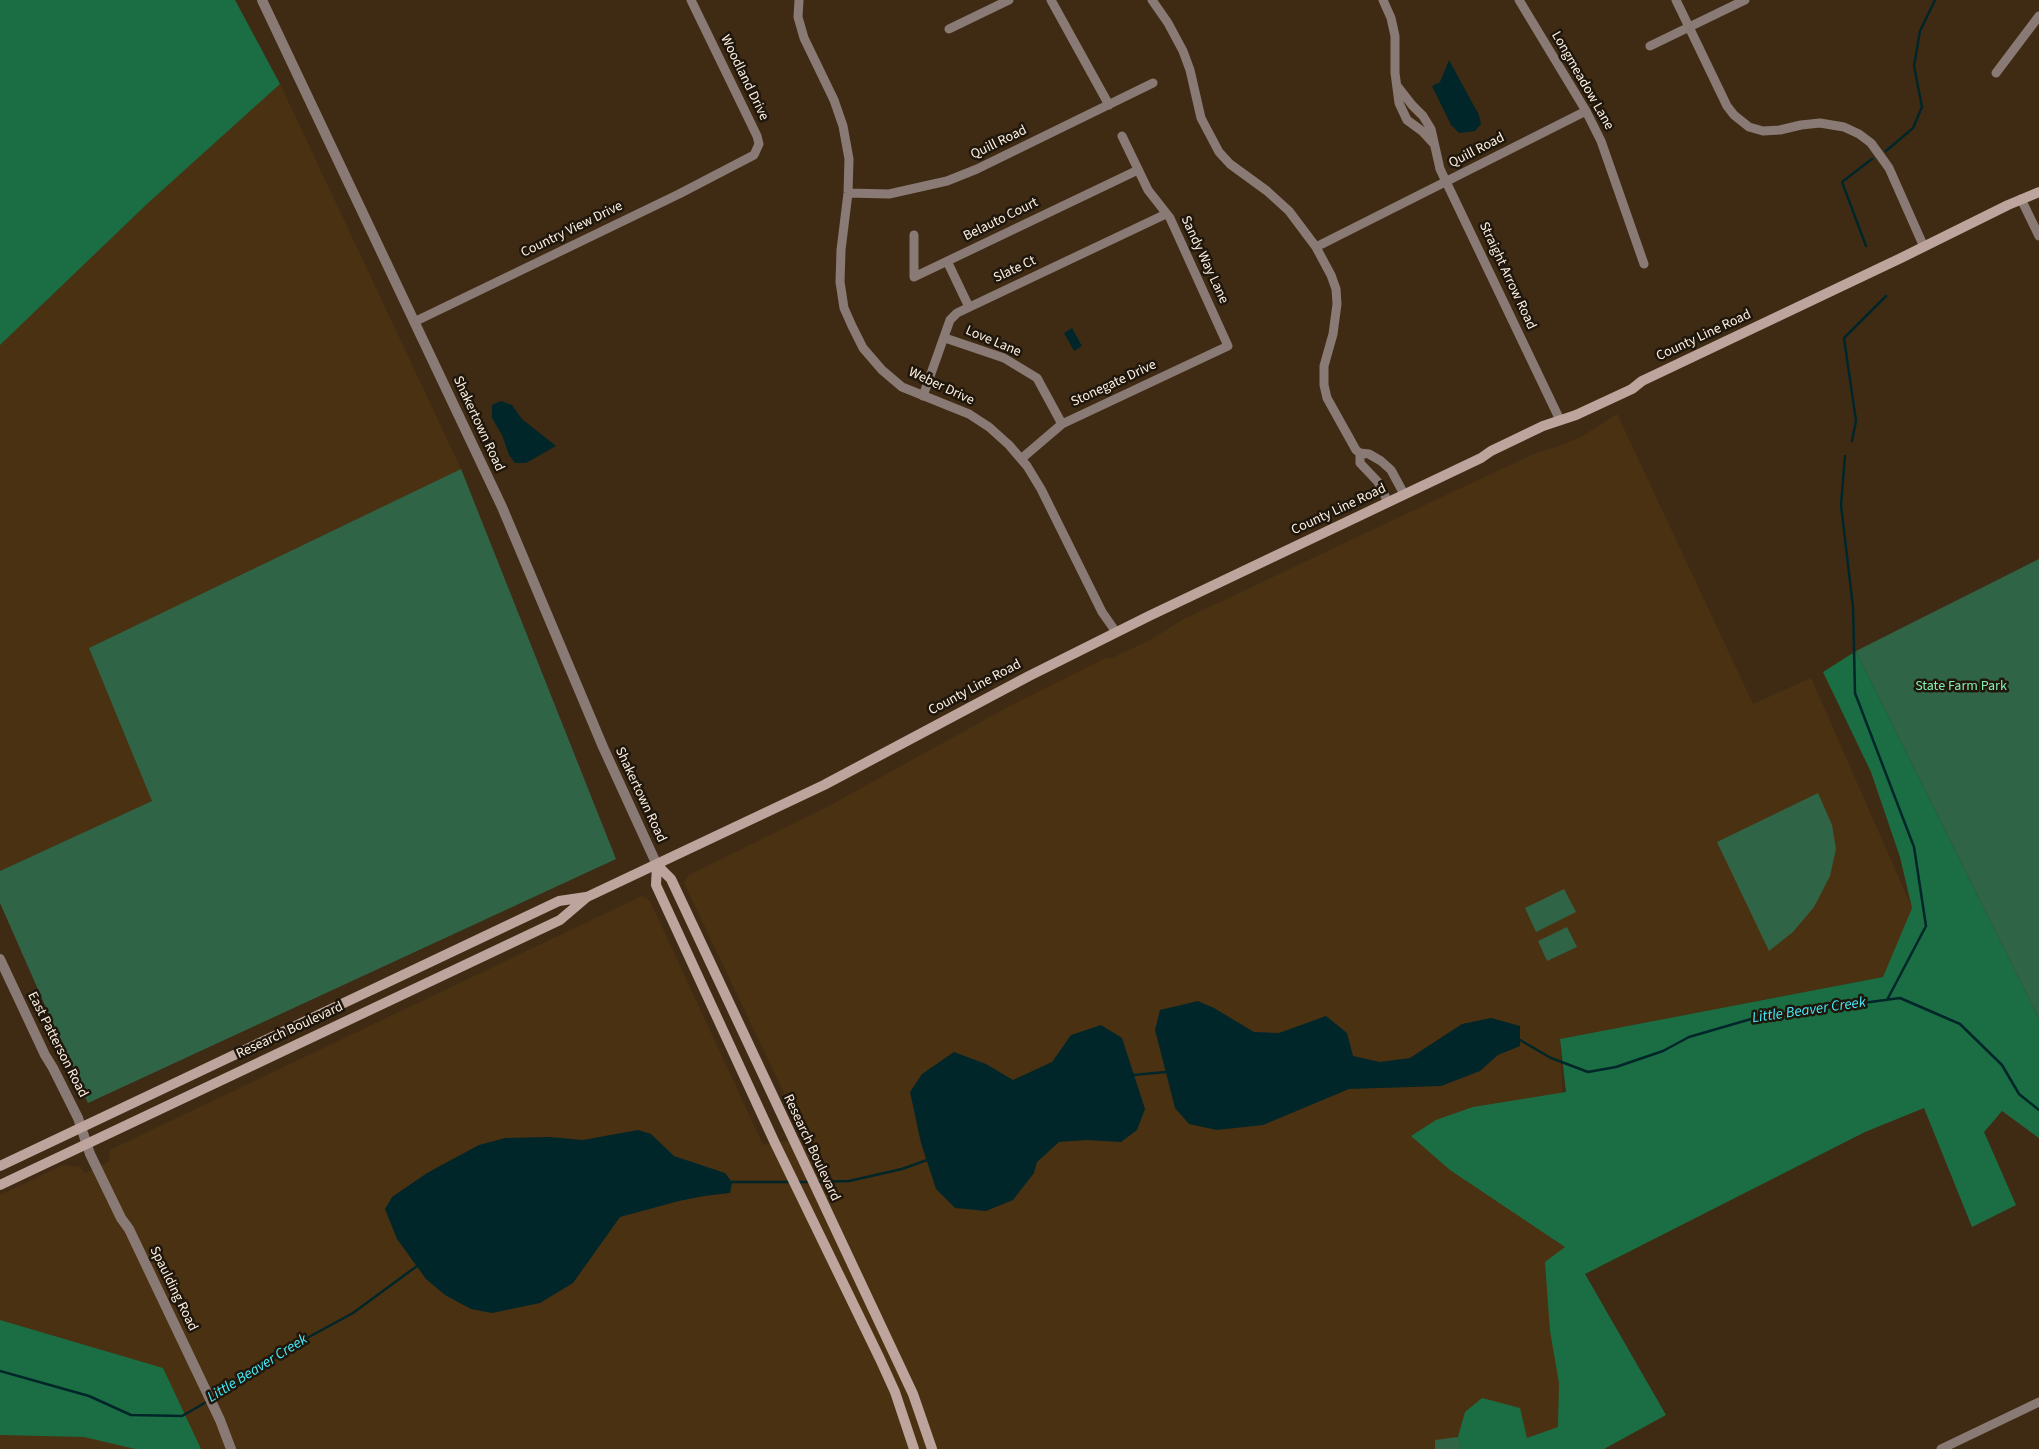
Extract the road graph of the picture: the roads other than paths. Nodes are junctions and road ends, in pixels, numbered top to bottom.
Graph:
1 (262, 0) edge
2 (691, 0) edge
3 (799, 0) edge
4 (1009, 0) edge
5 (1051, 0) edge
6 (1152, 0) edge
7 (1383, 0) edge
8 (1519, 0) edge
9 (1676, 0) edge
10 (1745, 0) edge
11 (2039, 16) edge
12 (1689, 26) junction
13 (948, 29) dead end
14 (1650, 46) dead end
15 (1996, 73) dead end
16 (1153, 83) dead end
17 (1398, 87) junction
18 (1108, 105) junction
19 (1586, 112) junction
20 (1122, 136) dead end
21 (1433, 143) junction
22 (741, 163) joint
23 (1138, 170) junction
24 (1447, 181) junction
25 (2039, 192) edge
26 (848, 193) junction
27 (2022, 199) junction
28 (1166, 214) junction
29 (914, 235) dead end
30 (2039, 236) edge
31 (1316, 247) junction
32 (1924, 247) junction
33 (947, 261) junction
34 (1644, 264) dead end
35 (969, 306) junction
36 (414, 322) junction
37 (945, 338) junction
38 (1228, 346) joint
39 (923, 396) junction
40 (1560, 420) junction
41 (1062, 424) junction
42 (1360, 453) junction
43 (1021, 459) junction
44 (1404, 494) junction
45 (1388, 502) junction
46 (1116, 632) junction
47 (657, 865) junction
48 (587, 897) junction
49 (0, 960) edge
50 (379, 987) junction
51 (386, 1001) junction
52 (82, 1128) junction
53 (86, 1143) junction
54 (0, 1166) edge
55 (0, 1185) edge
56 (2039, 1402) edge
57 (231, 1449) edge
58 (914, 1449) edge
59 (932, 1449) edge
60 (1940, 1449) edge

1 - 36 street, Shakertown Road
2 - 22 street, Woodland Drive
3 - 26 street, Weber Drive
4 - 13 street
5 - 18 street
6 - 31 street
7 - 17 street
8 - 19 street, Longmeadow Lane
9 - 12 street
10 - 12 street
11 - 15 street
12 - 14 street
12 - 32 street
16 - 18 street, Quill Road
17 - 21 street, Straight Arrow Road
17 - 21 street
18 - 26 street, Quill Road
19 - 24 street, Quill Road
19 - 34 street, Longmeadow Lane
20 - 23 street, Sandy Way Lane
21 - 24 street, Straight Arrow Road
22 - 36 street, Country View Drive
23 - 28 street, Sandy Way Lane
23 - 33 street, Belauto Court
24 - 31 street, Quill Road
24 - 40 street, Straight Arrow Road
25 - 27 main road, County Line Road
26 - 39 street, Weber Drive
27 - 30 street
27 - 32 main road, County Line Road
28 - 35 street, Slate Ct
28 - 38 street, Sandy Way Lane
29 - 33 street, Belauto Court
31 - 42 street
32 - 40 main road, County Line Road
33 - 35 street
35 - 37 street, Slate Ct
36 - 47 street, Shakertown Road
37 - 39 street, Slate Ct
37 - 41 street, Love Lane
38 - 41 street, Stonegate Drive
39 - 43 street, Weber Drive
40 - 44 main road, County Line Road
41 - 43 street, Stonegate Drive
42 - 44 street
42 - 45 street
43 - 46 street, Weber Drive
44 - 45 main road, County Line Road
45 - 46 main road, County Line Road
46 - 47 main road, County Line Road
47 - 48 main road, Research Boulevard
47 - 58 main road, Research Boulevard
47 - 59 main road, Research Boulevard
48 - 50 main road, Research Boulevard
48 - 51 main road, Research Boulevard
49 - 52 street, East Patterson Road
50 - 51 main road
50 - 52 main road, Research Boulevard
51 - 53 main road, Research Boulevard
52 - 53 street, East Patterson Road
52 - 54 main road, Research Boulevard
53 - 55 main road, Research Boulevard
53 - 57 street, Spaulding Road
56 - 60 street

